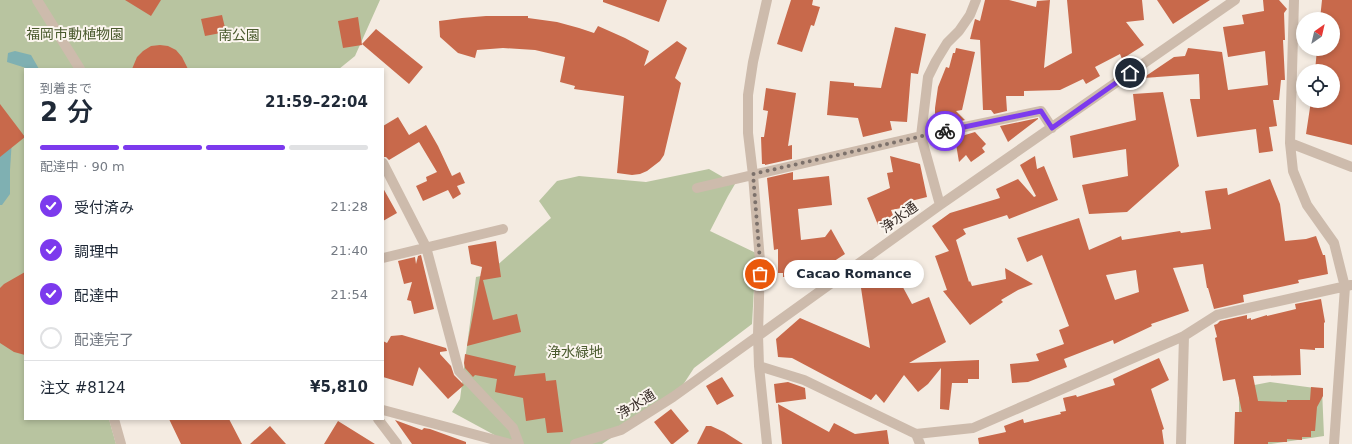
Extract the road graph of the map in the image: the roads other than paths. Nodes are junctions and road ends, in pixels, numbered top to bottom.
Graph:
1 (37, 0) edge
2 (767, 0) edge
3 (976, 0) edge
4 (1235, 0) edge
5 (1294, 0) edge
6 (79, 68) edge
7 (1052, 128) junction
8 (921, 136) junction
9 (1290, 143) junction
10 (384, 166) edge
11 (1352, 167) edge
12 (753, 174) junction
13 (697, 188) dead end
14 (940, 205) junction
15 (503, 229) dead end
16 (426, 247) junction
17 (384, 258) edge
18 (1349, 286) edge
19 (758, 335) junction
20 (1184, 336) junction
21 (759, 366) junction
22 (384, 410) edge
23 (114, 420) edge
24 (379, 420) edge
25 (916, 434) junction
26 (121, 444) edge
27 (397, 444) edge
28 (510, 444) edge
29 (519, 444) edge
30 (574, 444) edge
31 (767, 444) edge
32 (920, 444) edge
33 (1181, 444) edge
34 (1334, 444) edge

1 - 6 street
2 - 12 street
3 - 8 street
4 - 7 street, 浄水通
5 - 9 street
7 - 8 street
7 - 14 street, 浄水通
8 - 12 street
8 - 14 street
9 - 11 street
9 - 18 street
10 - 16 street
12 - 13 street
12 - 19 street
14 - 19 street, 浄水通
15 - 16 street
16 - 17 street
16 - 29 street
18 - 20 street
18 - 34 street
19 - 21 street
19 - 30 street, 浄水通
20 - 25 street
20 - 33 street
21 - 25 street
21 - 31 street
22 - 28 street
23 - 26 street
24 - 27 street
25 - 32 street

